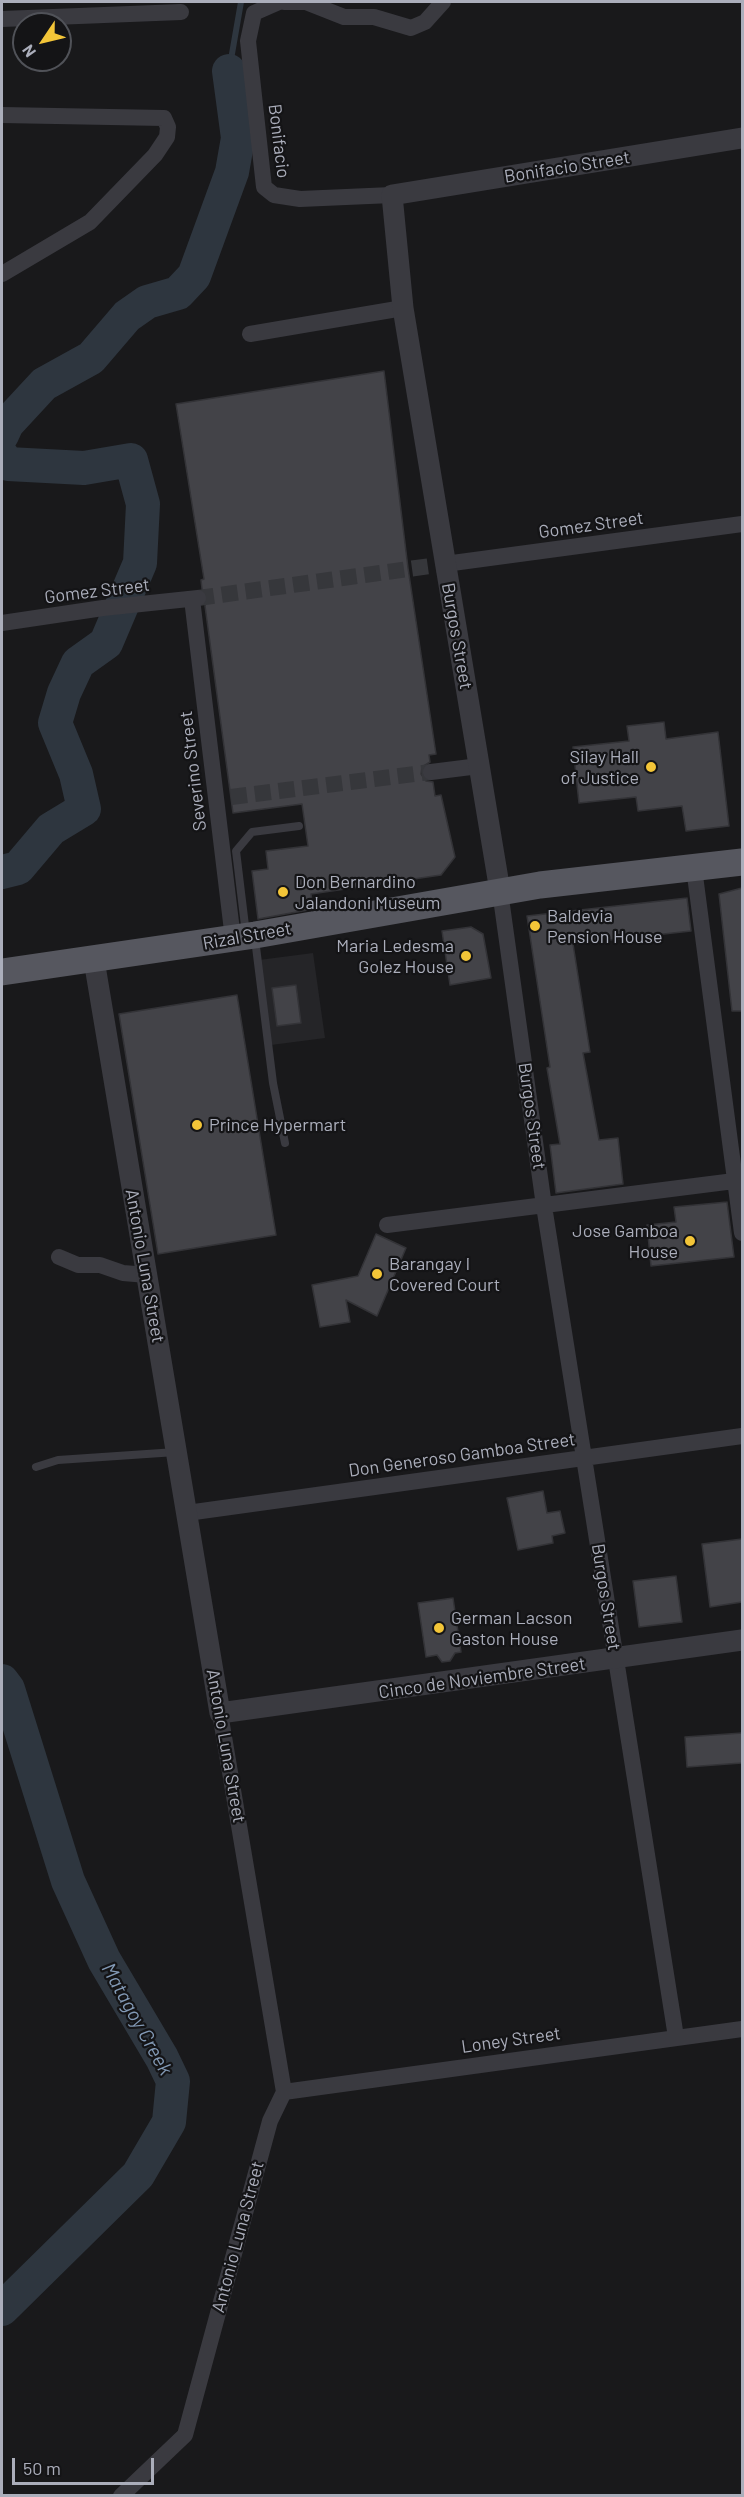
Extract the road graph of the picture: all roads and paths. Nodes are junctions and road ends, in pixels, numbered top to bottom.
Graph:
1 (279, 2) edge
2 (284, 2) edge
3 (443, 2) edge
4 (181, 12) dead end
5 (2, 18) edge
6 (2, 115) edge
7 (742, 138) edge
8 (392, 195) junction
9 (2, 274) edge
10 (403, 308) junction
11 (249, 334) dead end
12 (742, 524) edge
13 (445, 564) junction
14 (195, 599) joint
15 (2, 623) edge
16 (479, 766) junction
17 (431, 772) tunnel mouth
18 (299, 826) dead end
19 (742, 862) edge
20 (694, 868) junction
21 (500, 891) junction
22 (245, 937) junction
23 (94, 960) junction
24 (2, 972) edge
25 (285, 1143) dead end
26 (739, 1181) edge
27 (544, 1206) junction
28 (387, 1225) dead end
29 (742, 1233) edge
30 (59, 1257) dead end
31 (147, 1275) junction
32 (742, 1436) edge
33 (176, 1452) junction
34 (584, 1458) junction
35 (36, 1467) dead end
36 (187, 1513) junction
37 (742, 1640) edge
38 (616, 1659) junction
39 (220, 1713) junction
40 (742, 2028) edge
41 (676, 2037) junction
42 (284, 2092) junction
43 (121, 2496) edge

1 - 8 street, Bonifacio
2 - 3 street
4 - 5 street
6 - 9 street
7 - 8 street, Bonifacio Street
8 - 10 street, Burgos Street
10 - 11 street
10 - 13 street, Burgos Street
12 - 13 street, Gomez Street
13 - 16 street, Burgos Street
14 - 15 street, Gomez Street
14 - 22 street, Severino Street
16 - 17 street
16 - 21 street, Burgos Street
18 - 22 lane
19 - 20 main road, Rizal Street
20 - 21 main road, Rizal Street
20 - 26 street
21 - 22 main road, Rizal Street
21 - 27 street, Burgos Street
22 - 23 main road, Rizal Street
22 - 25 lane
23 - 24 main road, Rizal Street
23 - 31 street, Antonio Luna Street
26 - 27 street
26 - 29 street
27 - 28 street
27 - 34 street, Burgos Street
30 - 31 street
31 - 33 street, Antonio Luna Street
32 - 34 street, Don Generoso Gamboa Street
33 - 35 lane
33 - 36 street, Antonio Luna Street
34 - 36 street, Don Generoso Gamboa Street
34 - 38 street, Burgos Street
36 - 39 street, Antonio Luna Street
37 - 38 street, Cinco de Noviembre Street
38 - 39 street, Cinco de Noviembre Street
38 - 41 street, Burgos Street
39 - 42 street, Antonio Luna Street
40 - 41 street, Loney Street
41 - 42 street, Loney Street
42 - 43 street, Antonio Luna Street

